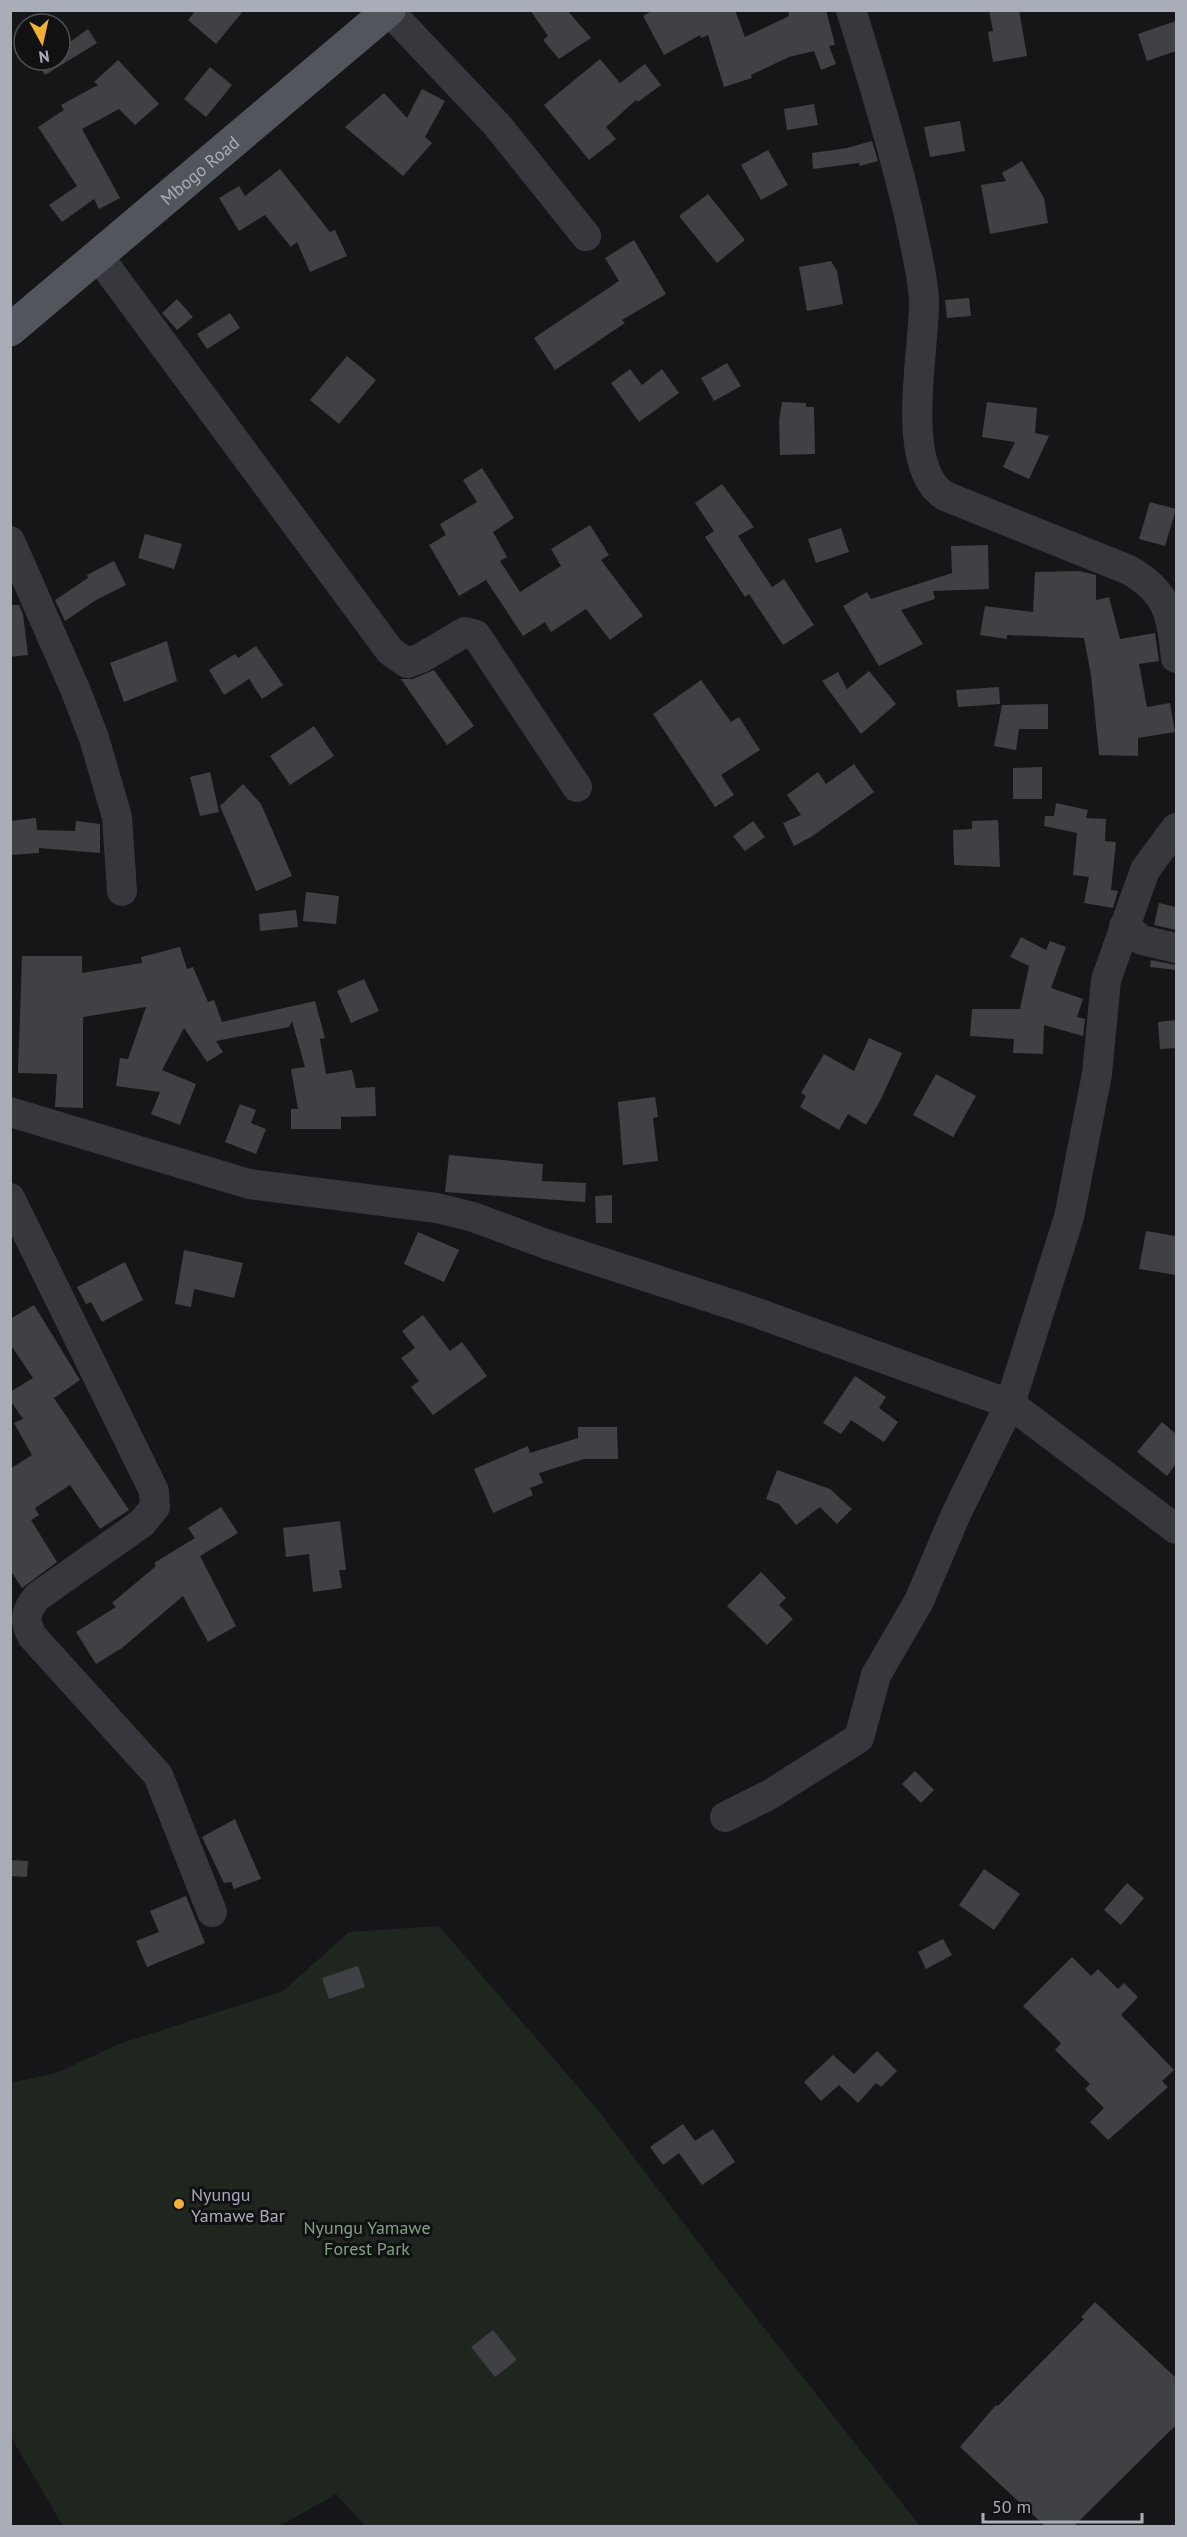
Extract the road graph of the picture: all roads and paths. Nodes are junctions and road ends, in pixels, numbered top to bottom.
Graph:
1 (389, 10) edge
2 (851, 10) edge
3 (586, 236) dead end
4 (99, 257) junction
5 (12, 324) edge
6 (10, 541) edge
7 (1171, 598) edge
8 (1176, 658) edge
9 (577, 787) dead end
10 (1176, 828) edge
11 (122, 891) dead end
12 (1124, 926) junction
13 (1176, 948) edge
14 (10, 1112) edge
15 (10, 1198) edge
16 (1010, 1404) junction
17 (1176, 1529) edge
18 (725, 1817) dead end
19 (212, 1912) dead end

1 - 3 street
1 - 4 main road, Mbogo Road
2 - 7 street
4 - 5 main road, Mbogo Road
4 - 9 street
6 - 11 street
7 - 8 street
10 - 12 street
12 - 13 street
12 - 16 street
14 - 16 street
15 - 19 street
16 - 17 street
16 - 18 street

